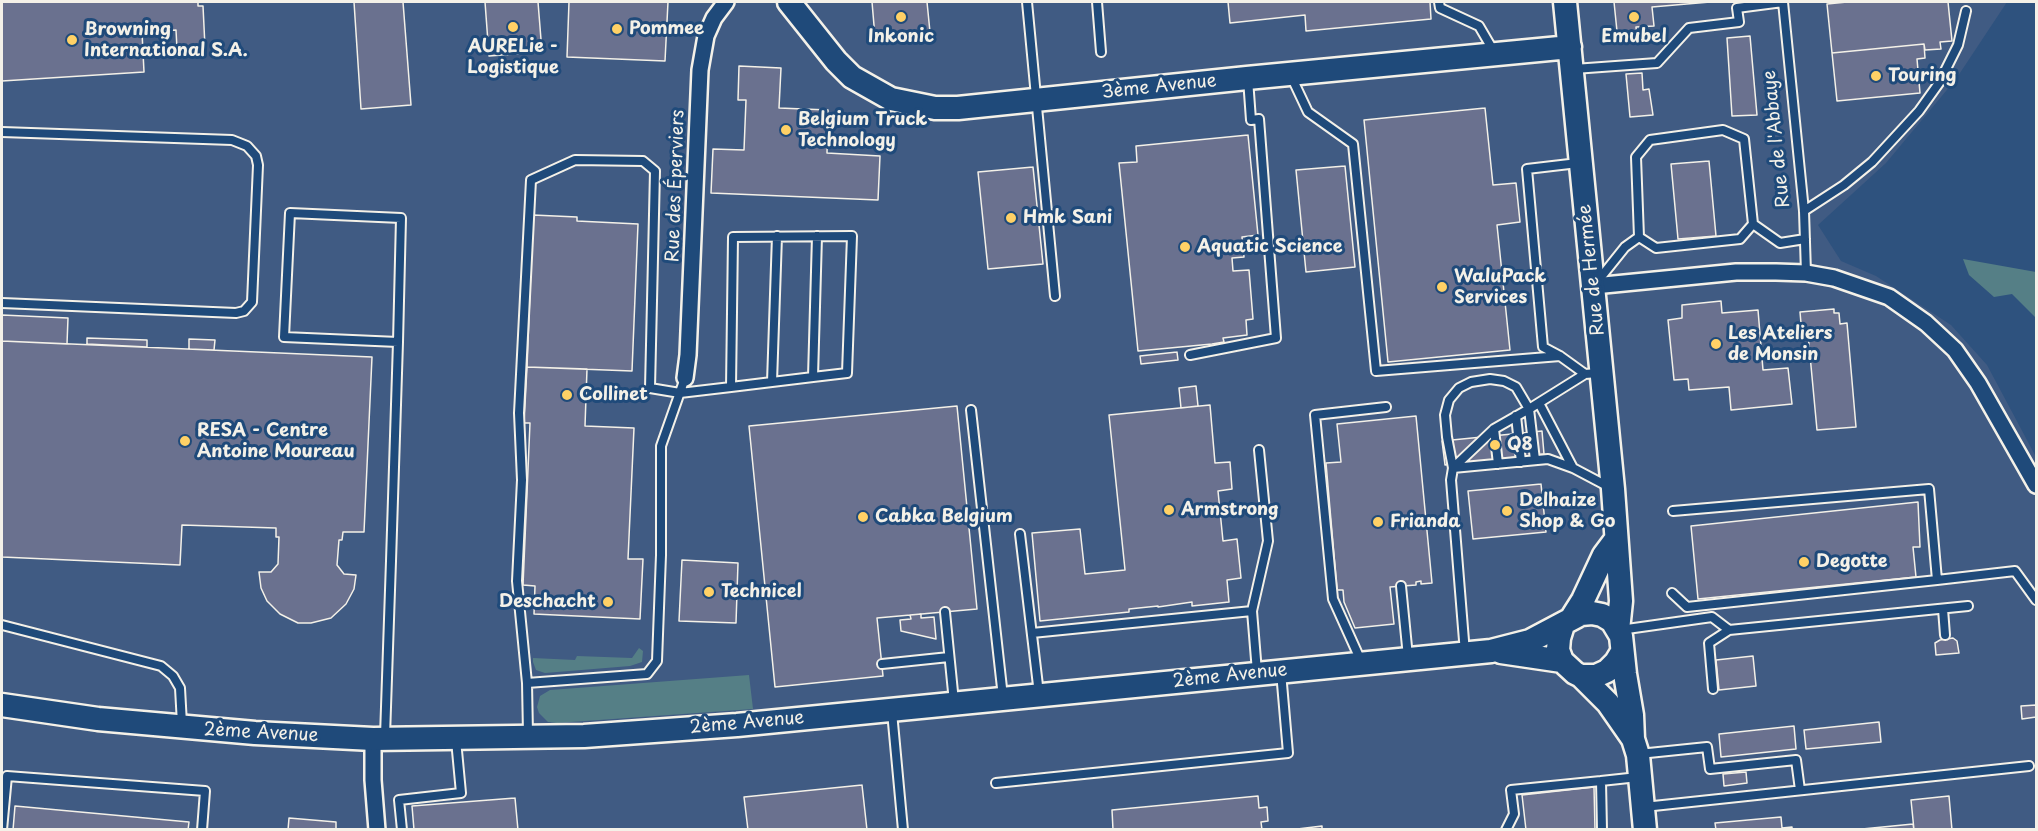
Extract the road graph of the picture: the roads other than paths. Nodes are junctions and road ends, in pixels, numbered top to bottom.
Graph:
1 (726, 2) edge
2 (789, 2) edge
3 (1027, 2) edge
4 (1097, 2) edge
5 (1439, 2) edge
6 (1565, 2) edge
7 (1783, 2) edge
8 (1966, 11) dead end
9 (1101, 52) dead end
10 (1496, 54) junction
11 (1571, 58) junction
12 (1290, 74) junction
13 (1248, 78) junction
14 (1037, 100) junction
15 (2, 132) edge
16 (1582, 163) junction
17 (1804, 211) junction
18 (1753, 224) junction
19 (777, 236) junction
20 (817, 236) junction
21 (1639, 237) junction
22 (1805, 240) junction
23 (1806, 273) junction
24 (1594, 286) junction
25 (1055, 296) dead end
26 (2, 303) edge
27 (398, 342) junction
28 (1190, 355) dead end
29 (1560, 356) junction
30 (1594, 374) junction
31 (813, 377) junction
32 (686, 378) joint
33 (772, 382) junction
34 (731, 387) junction
35 (680, 393) junction
36 (1539, 403) junction
37 (1386, 407) dead end
38 (1529, 409) junction
39 (971, 410) dead end
40 (1516, 416) junction
41 (1494, 429) junction
42 (1259, 450) dead end
43 (1535, 460) junction
44 (1521, 462) junction
45 (1498, 464) junction
46 (1453, 468) junction
47 (1573, 468) junction
48 (2037, 485) edge
49 (1613, 489) junction
50 (1673, 511) dead end
51 (1020, 534) dead end
52 (1616, 539) junction
53 (1937, 580) junction
54 (1401, 586) dead end
55 (1672, 593) dead end
56 (2037, 600) edge
57 (1968, 606) dead end
58 (1943, 609) junction
59 (1252, 611) junction
60 (945, 612) dead end
61 (1567, 622) junction
62 (2, 625) edge
63 (1730, 630) junction
64 (1032, 633) junction
65 (1946, 635) dead end
66 (1620, 641) junction
67 (1491, 651) junction
68 (1465, 653) junction
69 (950, 657) junction
70 (1408, 658) junction
71 (1562, 661) junction
72 (1361, 663) junction
73 (882, 664) dead end
74 (1281, 671) junction
75 (1257, 673) junction
76 (1581, 676) junction
77 (527, 683) junction
78 (1713, 689) dead end
79 (1039, 695) junction
80 (1004, 698) junction
81 (954, 703) junction
82 (2, 705) edge
83 (892, 710) junction
84 (183, 728) junction
85 (528, 738) junction
86 (379, 739) junction
87 (456, 739) junction
88 (1637, 756) junction
89 (2029, 766) dead end
90 (1601, 781) junction
91 (996, 783) dead end
92 (1800, 790) junction
93 (1643, 807) junction
94 (2, 830) edge
95 (202, 830) edge
96 (377, 830) edge
97 (402, 830) edge
98 (903, 830) edge
99 (1506, 830) edge
100 (1602, 830) edge
101 (1645, 830) edge

1 - 32 street, Rue des Éperviers
2 - 14 street, 3ème Avenue
3 - 14 lane
4 - 9 lane
5 - 10 lane
6 - 11 street, Rue de Hermée
7 - 11 lane
7 - 17 lane, Rue de l'Abbaye
8 - 17 lane
10 - 11 street, 3ème Avenue
10 - 12 street, 3ème Avenue
11 - 16 street, Rue de Hermée
12 - 13 street, 3ème Avenue
12 - 29 lane
13 - 14 street, 3ème Avenue
13 - 28 lane
14 - 25 lane
15 - 26 lane
16 - 24 street, Rue de Hermée
16 - 29 lane
17 - 22 lane, Rue de l'Abbaye
18 - 21 lane
18 - 21 lane
18 - 22 lane
19 - 20 lane
19 - 33 lane
19 - 34 lane
20 - 31 lane
20 - 31 lane
21 - 24 lane
22 - 23 lane, Rue de l'Abbaye
23 - 24 street
23 - 48 street
24 - 30 street, Rue de Hermée
27 - 27 lane
27 - 86 lane
29 - 30 lane
30 - 36 lane
30 - 49 street, Rue de Hermée
31 - 33 lane
32 - 35 lane
33 - 34 lane
34 - 35 lane
35 - 77 lane
35 - 77 lane
36 - 38 lane
36 - 47 lane
37 - 72 lane
38 - 40 lane
38 - 43 lane
38 - 46 lane
39 - 80 lane
40 - 41 lane
40 - 44 lane
41 - 45 lane
41 - 46 lane
42 - 59 lane
43 - 44 lane
43 - 47 lane
44 - 45 lane
45 - 46 lane
46 - 68 lane
47 - 49 lane
49 - 52 street, Rue de Hermée
50 - 53 lane
51 - 64 lane
52 - 61 street
52 - 66 street, Rue de Hermée
53 - 55 lane
53 - 56 lane
54 - 70 lane
57 - 58 lane
58 - 63 lane
58 - 65 lane
59 - 64 lane
59 - 75 lane
60 - 69 lane
61 - 66 street
61 - 67 street, 2ème Avenue
61 - 71 street
62 - 84 lane
63 - 66 lane
63 - 78 lane
64 - 79 lane
66 - 76 street
66 - 88 street, Rue de Hermée
67 - 68 street, 2ème Avenue
67 - 71 street, 2ème Avenue
68 - 70 street, 2ème Avenue
69 - 73 lane
69 - 81 lane
70 - 72 street, 2ème Avenue
71 - 76 street, Rue de Hermée
72 - 74 street, 2ème Avenue
74 - 75 street, 2ème Avenue
74 - 91 lane
75 - 79 street, 2ème Avenue
76 - 88 street, Rue de Hermée
77 - 85 lane
79 - 80 street, 2ème Avenue
80 - 81 street, 2ème Avenue
81 - 83 street, 2ème Avenue
82 - 84 street, 2ème Avenue
83 - 85 street, 2ème Avenue
83 - 98 lane
84 - 86 street, 2ème Avenue
85 - 87 street, 2ème Avenue
86 - 87 street, 2ème Avenue
86 - 96 street
87 - 97 lane
88 - 90 lane
88 - 92 lane
88 - 93 street, Rue de Hermée
89 - 92 lane
90 - 99 lane
90 - 100 lane
92 - 93 lane
93 - 101 street, Rue de Hermée
94 - 95 lane

